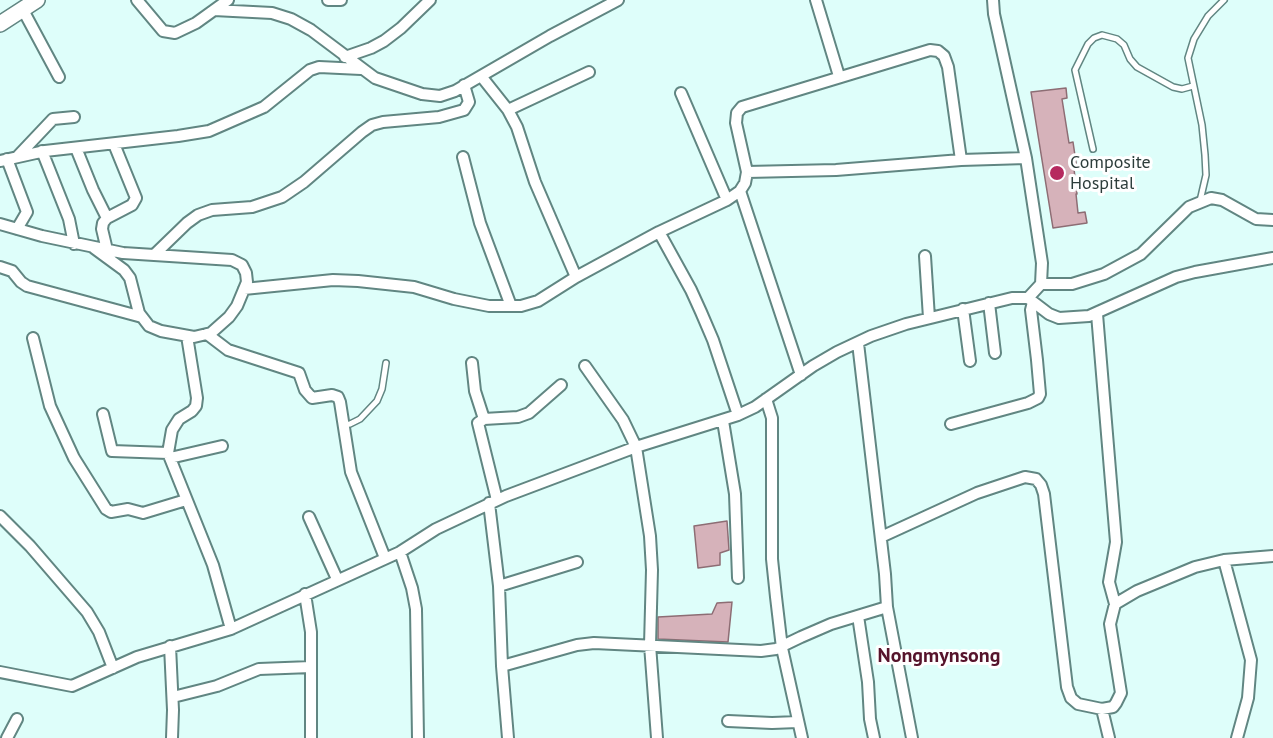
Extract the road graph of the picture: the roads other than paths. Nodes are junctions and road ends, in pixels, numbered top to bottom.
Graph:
1 (37, 0) edge
2 (137, 0) edge
3 (228, 0) edge
4 (328, 0) edge
5 (341, 0) edge
6 (430, 0) edge
7 (618, 0) edge
8 (816, 0) edge
9 (993, 0) edge
10 (1224, 0) edge
11 (23, 10) junction
12 (214, 10) junction
13 (0, 24) edge
14 (345, 57) junction
15 (361, 69) junction
16 (589, 72) dead end
17 (481, 76) junction
18 (839, 76) junction
19 (59, 77) dead end
20 (464, 85) junction
21 (1193, 86) junction
22 (681, 93) dead end
23 (508, 110) junction
24 (74, 117) dead end
25 (114, 144) junction
26 (76, 148) junction
27 (1093, 148) dead end
28 (42, 151) junction
29 (463, 157) dead end
30 (1026, 158) junction
31 (8, 159) edge
32 (961, 160) junction
33 (747, 172) junction
34 (740, 191) junction
35 (727, 200) junction
36 (1200, 201) junction
37 (107, 218) junction
38 (1273, 220) edge
39 (0, 224) edge
40 (17, 229) junction
41 (659, 232) junction
42 (74, 243) junction
43 (94, 248) junction
44 (107, 250) junction
45 (154, 255) junction
46 (925, 256) dead end
47 (1273, 258) edge
48 (0, 267) edge
49 (576, 277) junction
50 (1041, 284) junction
51 (244, 289) junction
52 (1030, 300) junction
53 (989, 303) junction
54 (511, 306) junction
55 (963, 309) junction
56 (1097, 314) junction
57 (142, 317) junction
58 (929, 318) junction
59 (207, 334) junction
60 (187, 336) junction
61 (33, 338) dead end
62 (858, 343) junction
63 (995, 353) dead end
64 (970, 361) dead end
65 (386, 363) dead end
66 (472, 363) dead end
67 (585, 366) dead end
68 (801, 375) junction
69 (561, 385) dead end
70 (766, 399) junction
71 (103, 414) dead end
72 (738, 415) junction
73 (484, 419) junction
74 (723, 421) junction
75 (951, 424) dead end
76 (343, 425) junction
77 (222, 446) dead end
78 (636, 447) junction
79 (169, 455) junction
80 (186, 500) junction
81 (493, 501) junction
82 (0, 516) edge
83 (309, 517) dead end
84 (881, 537) junction
85 (400, 552) junction
86 (1273, 556) edge
87 (386, 558) junction
88 (1224, 560) junction
89 (577, 562) dead end
90 (738, 578) dead end
91 (337, 579) junction
92 (499, 586) junction
93 (305, 594) junction
94 (1115, 604) junction
95 (887, 607) junction
96 (858, 616) junction
97 (231, 629) junction
98 (650, 645) junction
99 (170, 646) junction
100 (782, 648) junction
101 (502, 666) junction
102 (311, 667) junction
103 (113, 668) junction
104 (0, 672) edge
105 (173, 697) junction
106 (1102, 709) junction
107 (17, 719) dead end
108 (728, 721) dead end
109 (798, 722) junction
110 (7, 738) edge
111 (172, 738) edge
112 (310, 738) edge
113 (418, 738) edge
114 (508, 738) edge
115 (657, 738) edge
116 (802, 738) edge
117 (874, 738) edge
118 (912, 738) edge
119 (1109, 738) edge
120 (1238, 738) edge

1 - 11 street
2 - 12 street
3 - 12 street
4 - 5 street
6 - 14 street
7 - 17 street
8 - 18 street
9 - 30 street
10 - 21 lane
11 - 13 street
11 - 19 street
12 - 14 street
14 - 15 street
15 - 20 street
15 - 25 street
16 - 23 street
17 - 20 street
17 - 23 street
18 - 32 street
18 - 33 street
20 - 45 street
21 - 27 lane
21 - 36 lane
22 - 35 street
23 - 49 street
24 - 31 street
25 - 26 street
25 - 37 street
26 - 28 street
26 - 37 street
28 - 31 street
28 - 42 street
29 - 54 street
30 - 32 street
30 - 50 street
31 - 40 street
32 - 33 street
33 - 34 street
34 - 35 street
34 - 68 street
35 - 41 street
36 - 38 street
36 - 50 street
37 - 44 street
39 - 40 street
40 - 42 street
41 - 49 street
41 - 72 street
42 - 43 street
43 - 44 street
43 - 57 street
44 - 45 street
45 - 51 street
46 - 58 street
47 - 56 street
48 - 57 street
49 - 54 street
50 - 52 street
51 - 54 street
51 - 59 street
52 - 53 street
52 - 56 street
52 - 75 street
53 - 55 street
53 - 63 street
55 - 58 street
55 - 64 street
56 - 94 street
57 - 60 street
58 - 62 street
59 - 60 street
59 - 76 street
60 - 79 street
61 - 80 street
62 - 68 street
62 - 84 street
65 - 76 lane
66 - 73 street
67 - 78 street
68 - 70 street
69 - 73 street
70 - 72 street
70 - 100 street
71 - 79 street
72 - 74 street
73 - 81 street
74 - 78 street
74 - 90 street
76 - 87 street
77 - 79 street
78 - 81 street
78 - 98 street
79 - 80 street
80 - 97 street
81 - 85 street
81 - 92 street
82 - 103 street
83 - 91 street
84 - 95 street
84 - 106 street
85 - 87 street
85 - 113 street
86 - 88 street
87 - 91 street
88 - 94 street
88 - 120 street
89 - 92 street
91 - 93 street
92 - 101 street
93 - 97 street
93 - 102 street
94 - 106 street
95 - 96 street
95 - 118 street
96 - 100 street
96 - 117 street
97 - 99 street
98 - 100 street
98 - 101 street
98 - 115 street
99 - 103 street
99 - 105 street
100 - 109 street
101 - 114 street
102 - 105 street
102 - 112 street
103 - 104 street
105 - 111 street
106 - 119 street
107 - 110 street
108 - 109 street
109 - 116 street

